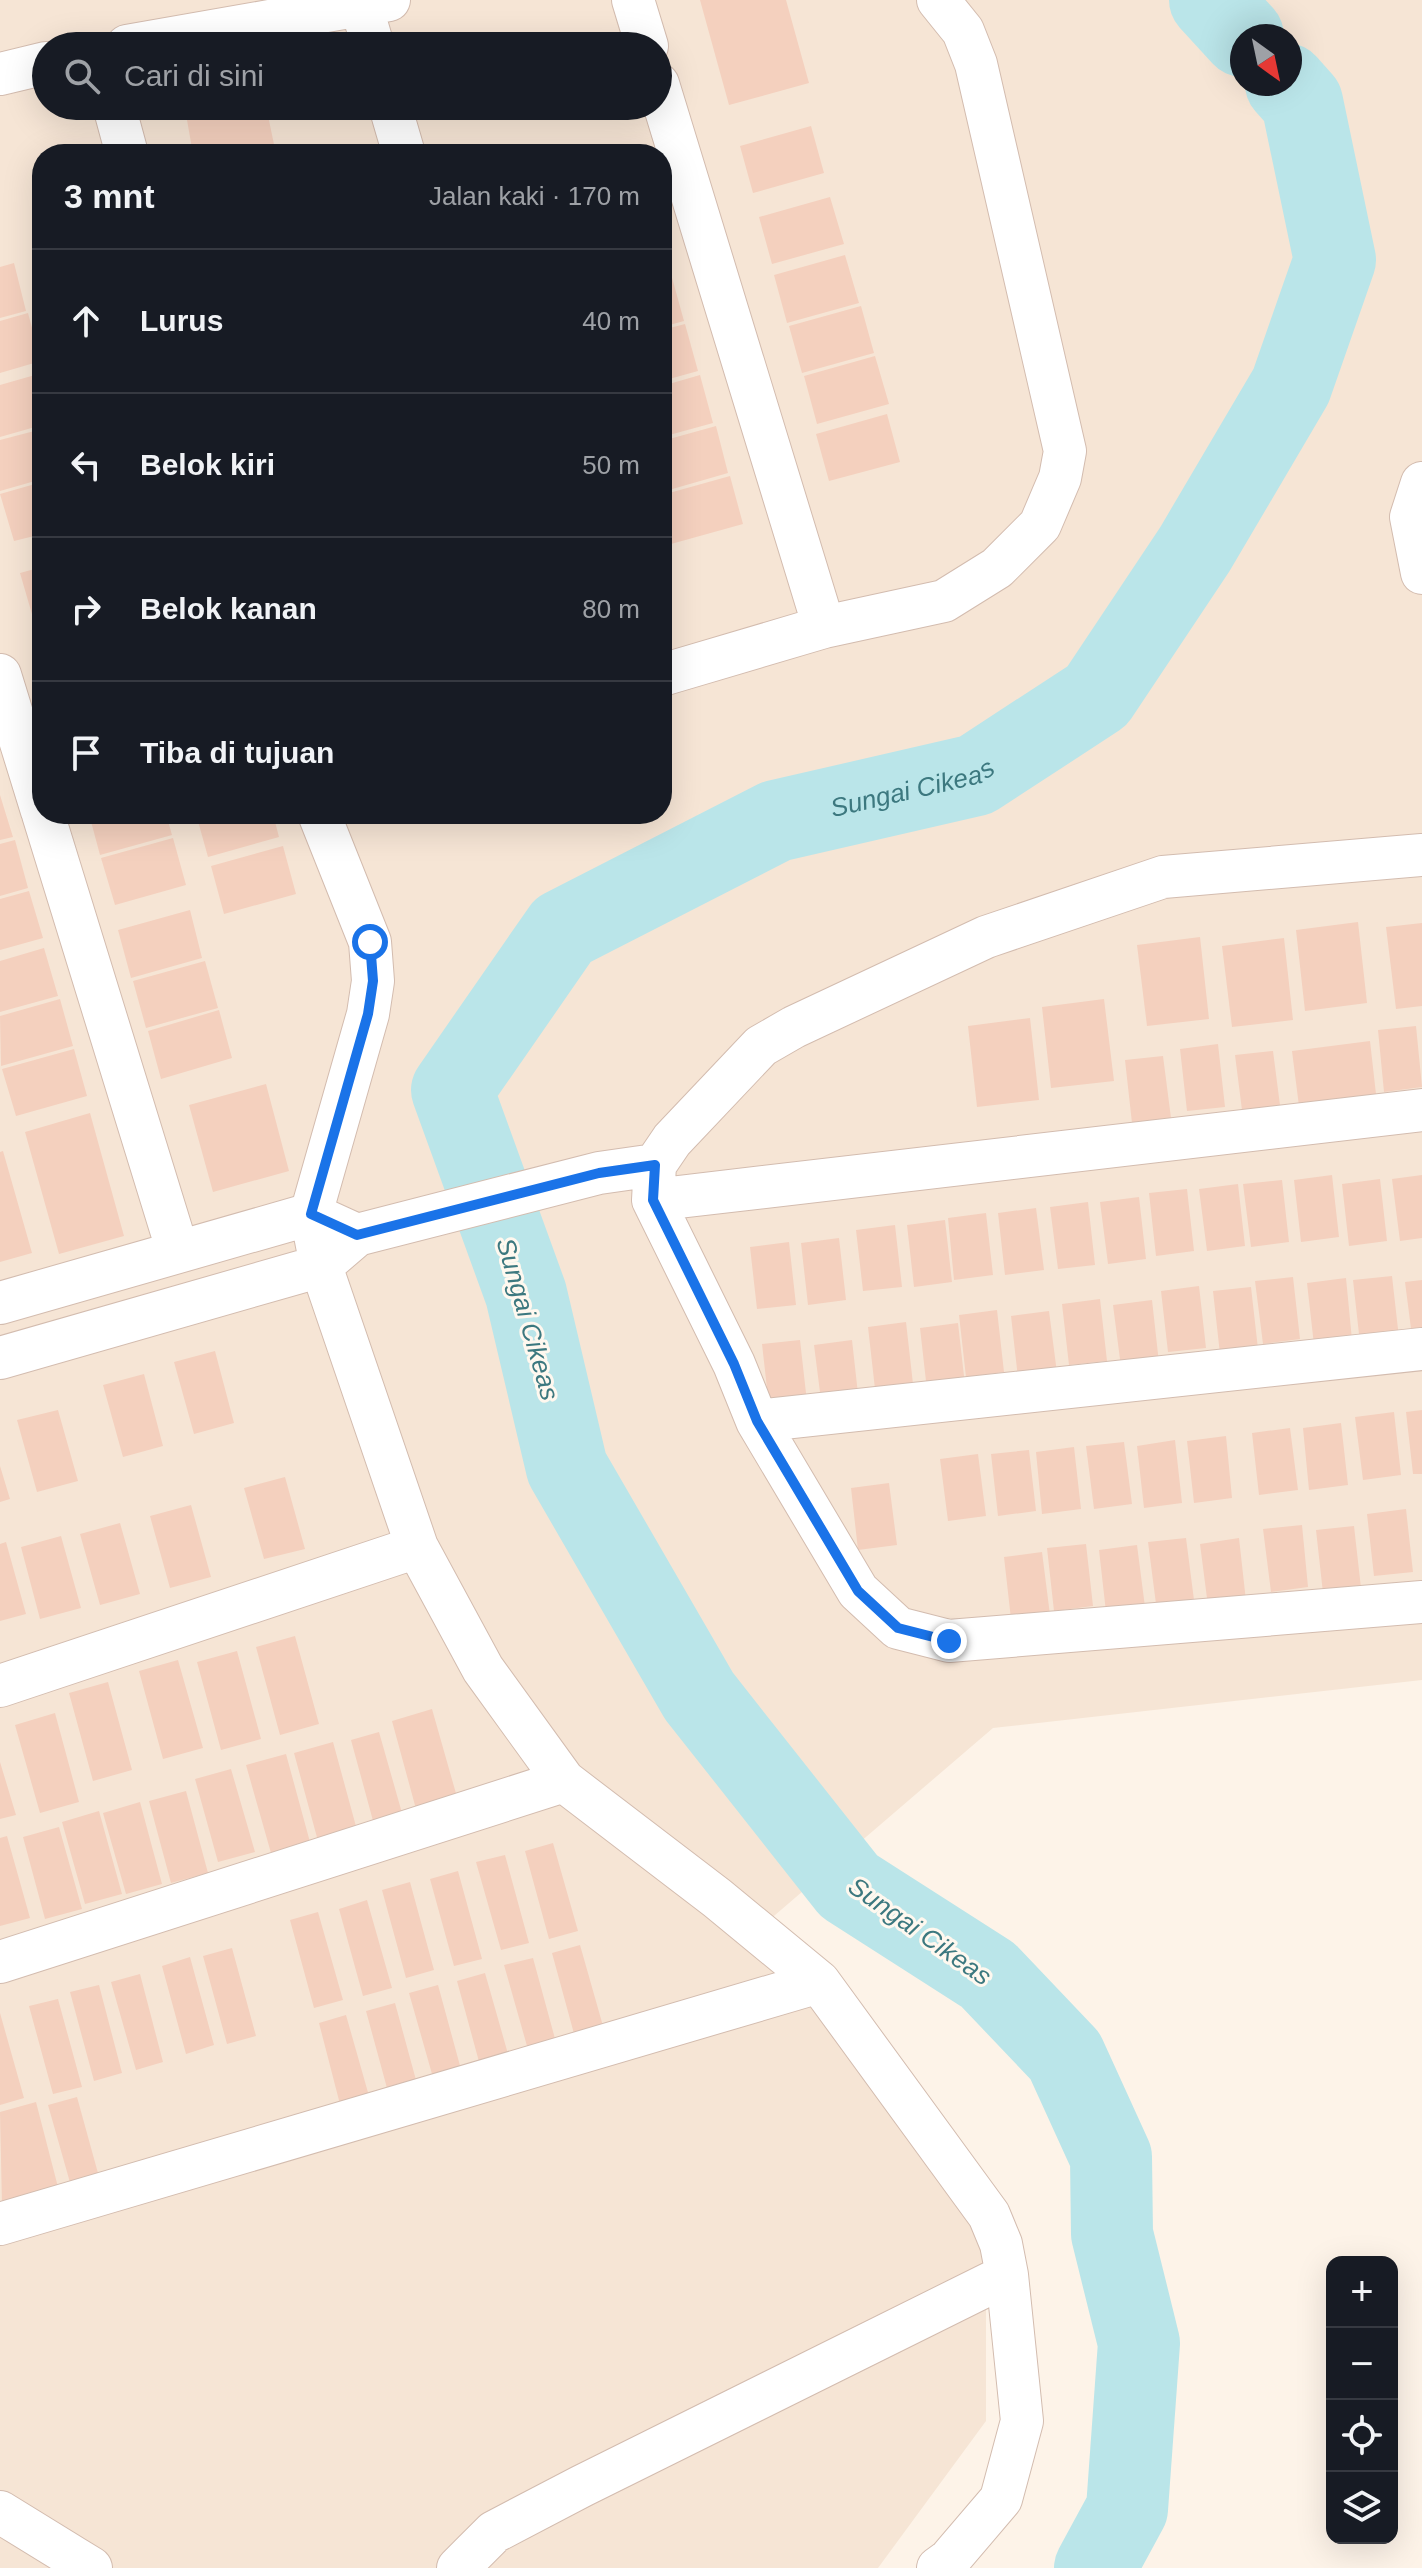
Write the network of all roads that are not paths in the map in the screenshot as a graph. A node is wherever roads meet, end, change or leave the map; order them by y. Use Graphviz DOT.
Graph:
graph roads {
  1 [pos="633,0"];
  2 [pos="938,0"];
  3 [pos="375,2"];
  4 [pos="206,32"];
  5 [pos="374,32"];
  6 [pos="643,32"];
  7 [pos="32,66"];
  8 [pos="0,74"];
  9 [pos="118,120"];
  10 [pos="394,120"];
  11 [pos="669,120"];
  12 [pos="124,144"];
  13 [pos="401,144"];
  14 [pos="1422,483"];
  15 [pos="1422,573"];
  16 [pos="824,627"];
  17 [pos="672,672"];
  18 [pos="0,675"];
  19 [pos="32,780"];
  20 [pos="45,824"];
  21 [pos="323,824"];
  22 [pos="1422,855"];
  23 [pos="1422,1110"];
  24 [pos="654,1183"];
  25 [pos="311,1214"];
  26 [pos="357,1235"];
  27 [pos="178,1252"];
  28 [pos="321,1266"];
  29 [pos="0,1303"];
  30 [pos="1422,1349"];
  31 [pos="0,1358"];
  32 [pos="757,1421"];
  33 [pos="417,1547"];
  34 [pos="1422,1602"];
  35 [pos="0,1686"];
  36 [pos="564,1781"];
  37 [pos="0,1962"];
  38 [pos="819,1982"];
  39 [pos="0,2224"];
  40 [pos="1007,2275"];
  41 [pos="0,2512"];
  42 [pos="91,2568"];
  43 [pos="458,2568"];
  44 [pos="938,2568"];
  1 -- 6 [label="street"];
  2 -- 16 [label="street"];
  3 -- 4 [label="street"];
  3 -- 5 [label="street"];
  7 -- 8 [label="street"];
  9 -- 12 [label="street"];
  10 -- 13 [label="street"];
  11 -- 16 [label="street"];
  14 -- 15 [label="street"];
  16 -- 17 [label="street"];
  18 -- 19 [label="street"];
  20 -- 27 [label="street"];
  21 -- 25 [label="street"];
  22 -- 24 [label="street"];
  23 -- 24 [label="street"];
  24 -- 26 [label="street"];
  24 -- 32 [label="street"];
  25 -- 26 [label="street"];
  25 -- 27 [label="street"];
  25 -- 28 [label="street"];
  26 -- 28 [label="street"];
  27 -- 29 [label="street"];
  28 -- 31 [label="street"];
  28 -- 33 [label="street"];
  30 -- 32 [label="street"];
  32 -- 34 [label="street"];
  33 -- 35 [label="street"];
  33 -- 36 [label="street"];
  36 -- 37 [label="street"];
  36 -- 38 [label="street"];
  38 -- 39 [label="street"];
  38 -- 40 [label="street"];
  40 -- 43 [label="street"];
  40 -- 44 [label="street"];
  41 -- 42 [label="street"];
}
